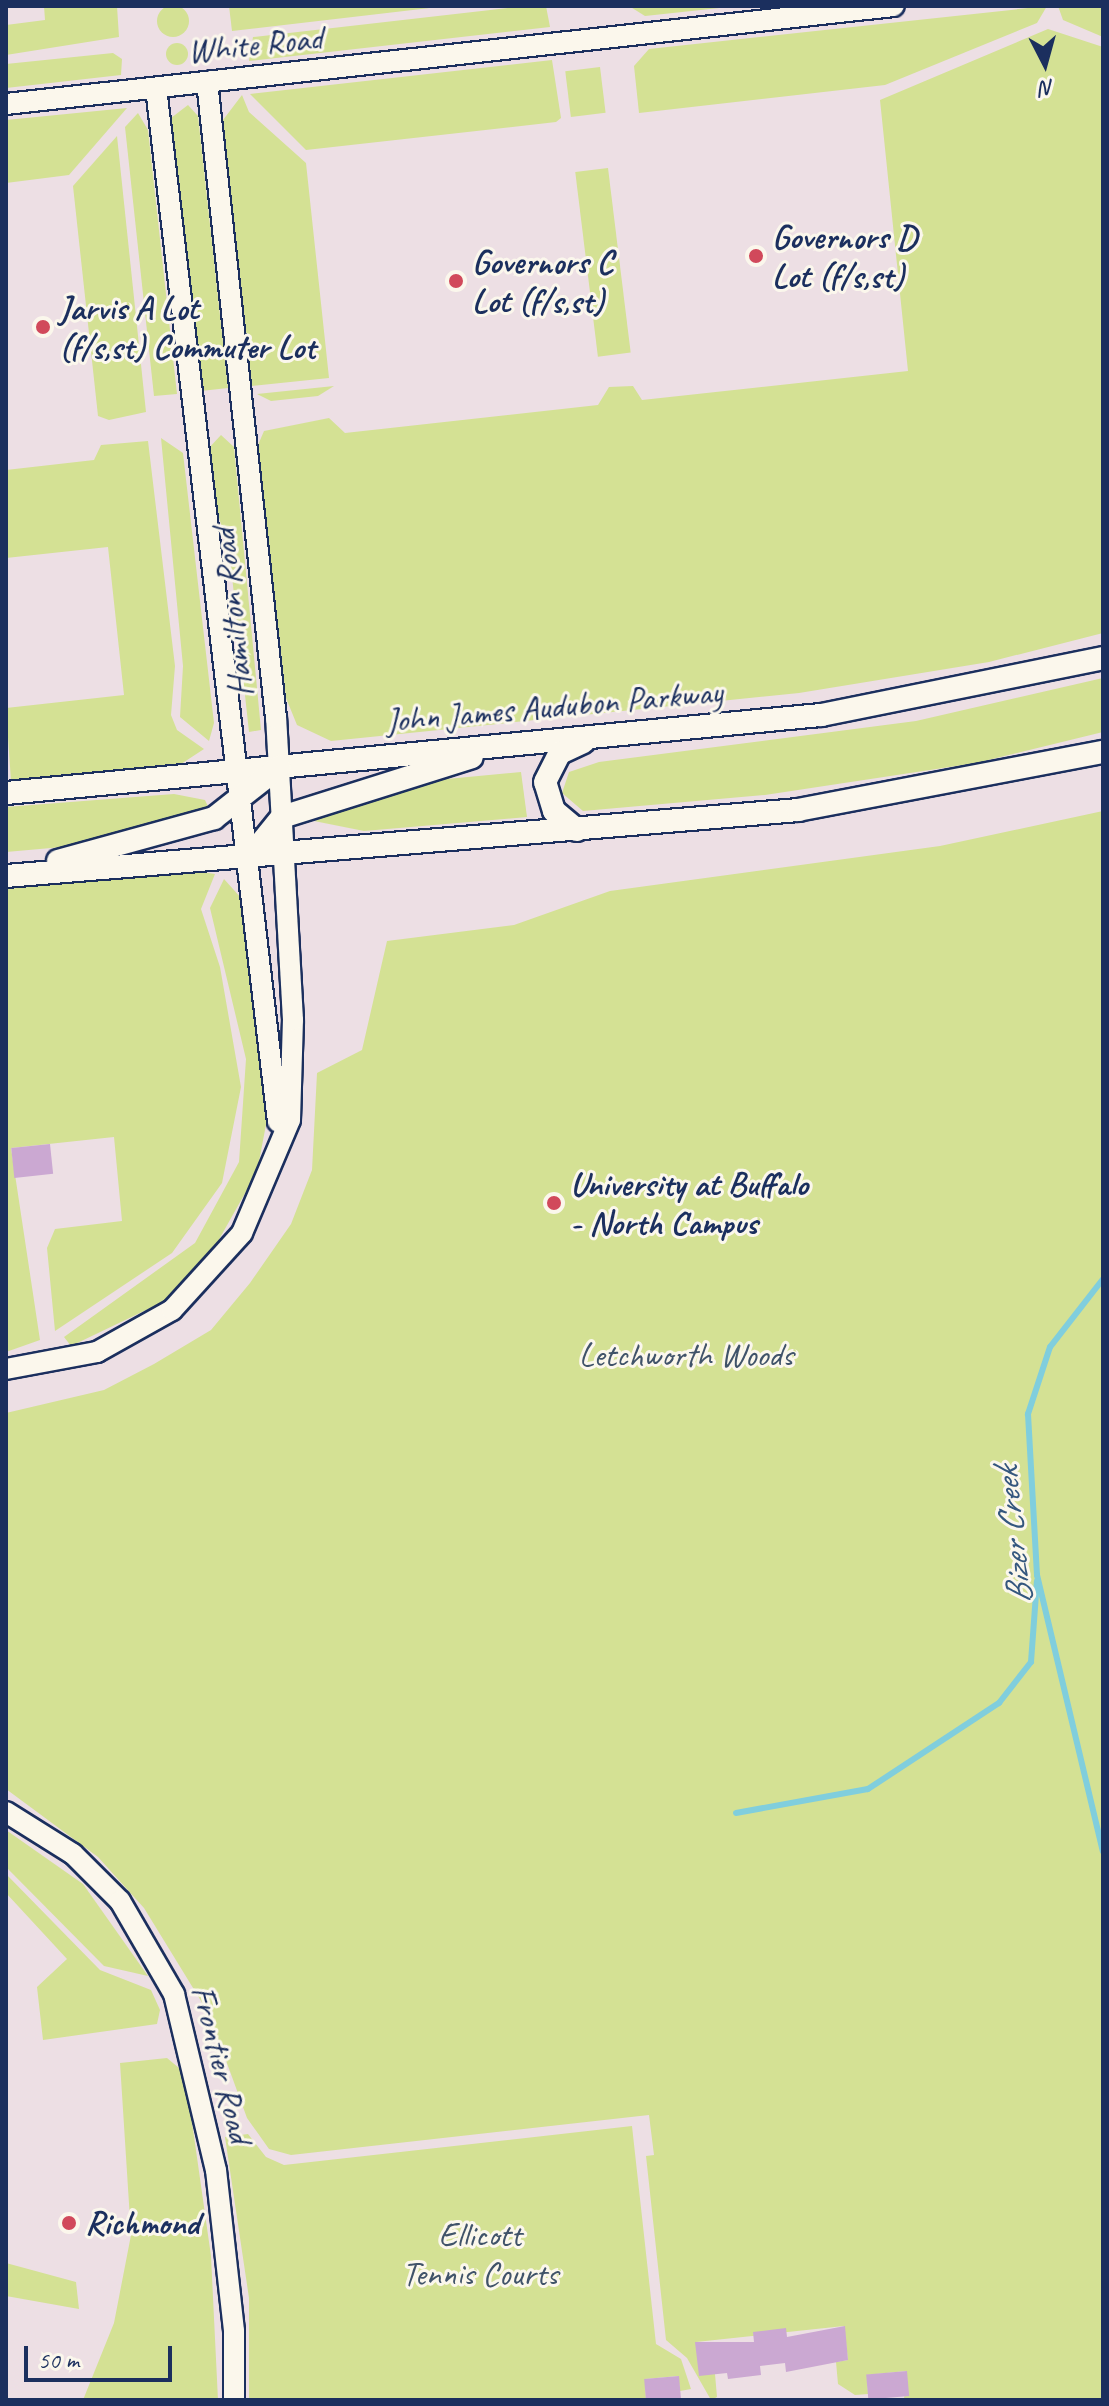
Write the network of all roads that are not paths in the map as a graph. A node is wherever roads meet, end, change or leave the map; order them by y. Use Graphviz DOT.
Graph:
graph roads {
  1 [pos="894,6"];
  2 [pos="207,82"];
  3 [pos="156,88"];
  4 [pos="6,104"];
  5 [pos="1103,658"];
  6 [pos="613,735"];
  7 [pos="511,744"];
  8 [pos="1103,752"];
  9 [pos="279,767"];
  10 [pos="236,772"];
  11 [pos="6,793"];
  12 [pos="240,803"];
  13 [pos="282,817"];
  14 [pos="577,830"];
  15 [pos="283,857"];
  16 [pos="248,859"];
  17 [pos="6,875"];
  18 [pos="281,1137"];
  19 [pos="6,1369"];
  20 [pos="6,1812"];
  21 [pos="234,2400"];
  1 -- 2 [label="street, White Road"];
  2 -- 3 [label="street, White Road"];
  2 -- 9 [label="street, Hamilton Road"];
  3 -- 4 [label="street, White Road"];
  3 -- 10 [label="street, Hamilton Road"];
  5 -- 6 [label="main road, John James Audubon Parkway"];
  6 -- 7 [label="main road, John James Audubon Parkway"];
  6 -- 14 [label="main road"];
  7 -- 9 [label="main road, John James Audubon Parkway"];
  7 -- 13 [label="main road"];
  8 -- 14 [label="main road"];
  9 -- 10 [label="main road, John James Audubon Parkway"];
  9 -- 12 [label="main road"];
  9 -- 13 [label="street, Hamilton Road"];
  10 -- 11 [label="main road, John James Audubon Parkway"];
  10 -- 12 [label="street, Hamilton Road"];
  12 -- 16 [label="street, Hamilton Road"];
  12 -- 17 [label="main road"];
  13 -- 15 [label="street, Hamilton Road"];
  13 -- 16 [label="main road"];
  14 -- 15 [label="main road"];
  15 -- 16 [label="main road"];
  15 -- 18 [label="street, Hamilton Road"];
  16 -- 17 [label="main road"];
  16 -- 18 [label="street, Hamilton Road"];
  18 -- 19 [label="street, Hamilton Road"];
  20 -- 21 [label="street, Frontier Road"];
}
